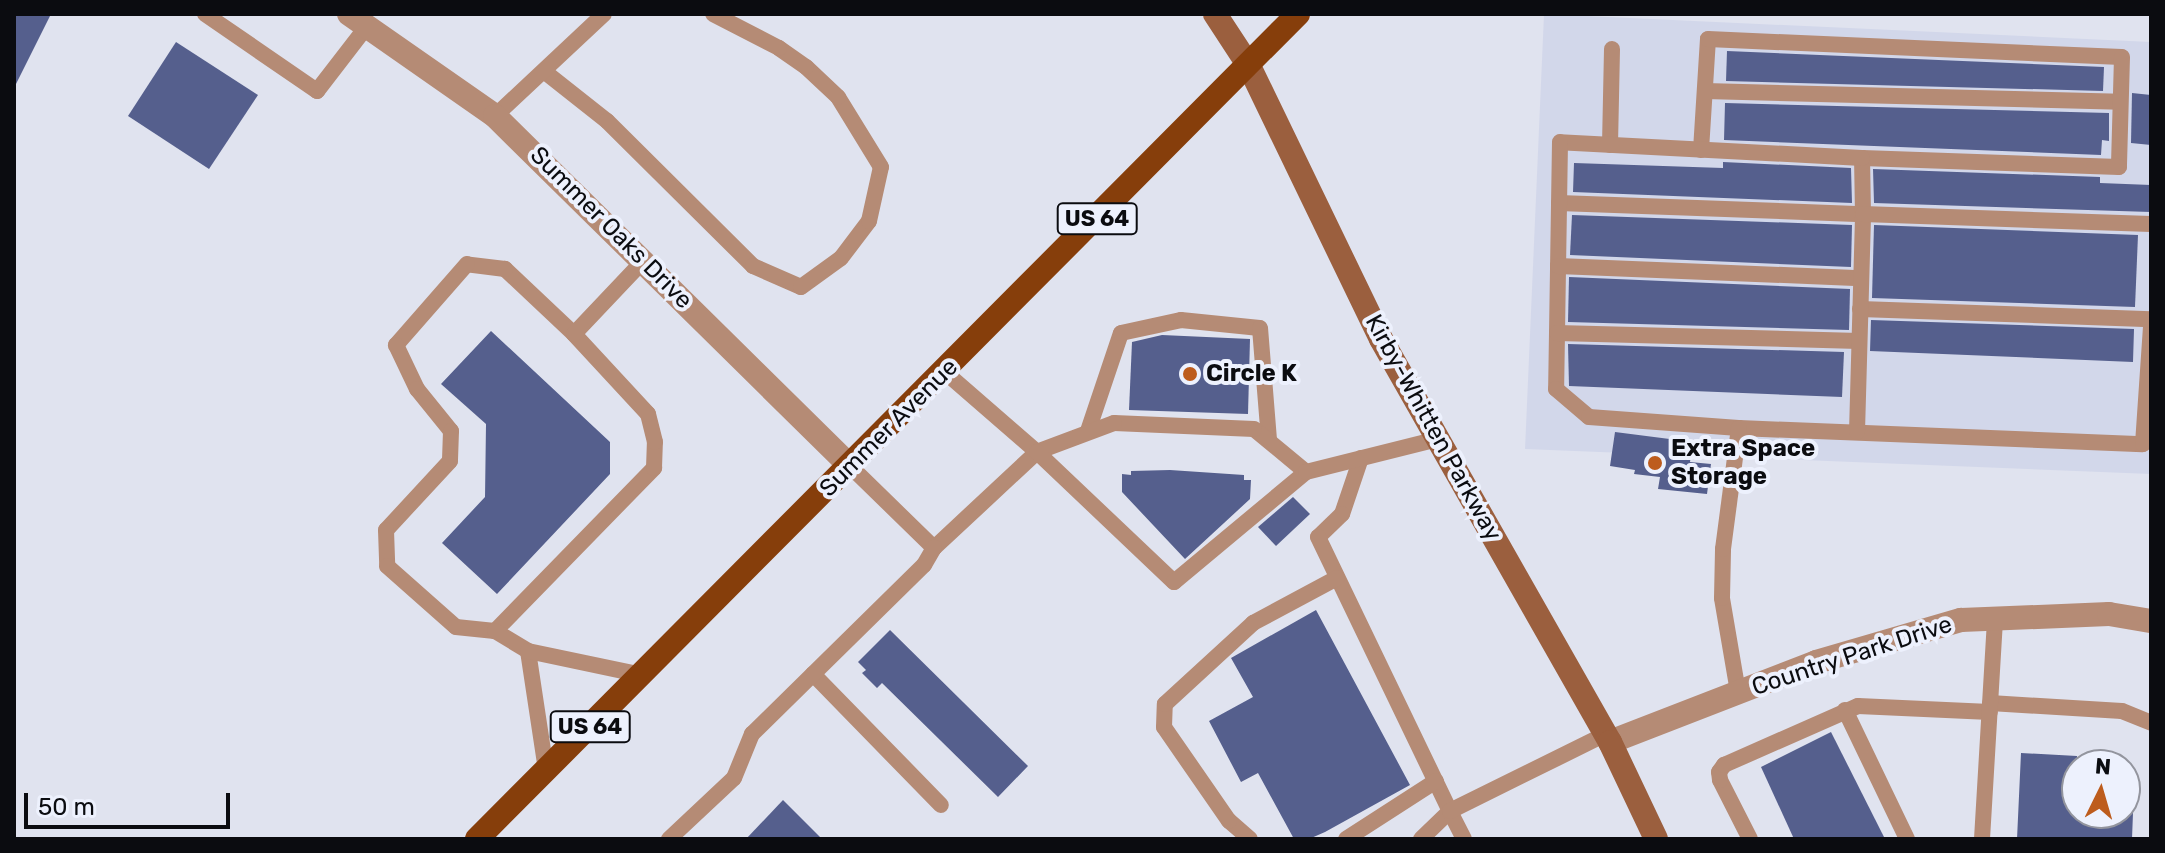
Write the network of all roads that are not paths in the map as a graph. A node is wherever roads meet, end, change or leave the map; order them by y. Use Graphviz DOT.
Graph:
graph roads {
  1 [pos="205,14"];
  2 [pos="604,14"];
  3 [pos="713,14"];
  4 [pos="1215,14"];
  5 [pos="1298,14"];
  6 [pos="358,20"];
  7 [pos="1612,49"];
  8 [pos="1249,66"];
  9 [pos="545,72"];
  10 [pos="1705,91"];
  11 [pos="2120,102"];
  12 [pos="495,116"];
  13 [pos="1610,145"];
  14 [pos="1701,150"];
  15 [pos="1862,158"];
  16 [pos="1559,203"];
  17 [pos="1863,214"];
  18 [pos="2151,224"];
  19 [pos="644,260"];
  20 [pos="1558,266"];
  21 [pos="1861,278"];
  22 [pos="1860,309"];
  23 [pos="2151,319"];
  24 [pos="2151,326"];
  25 [pos="1557,333"];
  26 [pos="574,334"];
  27 [pos="1859,341"];
  28 [pos="945,372"];
  29 [pos="1739,428"];
  30 [pos="1088,431"];
  31 [pos="1857,432"];
  32 [pos="1438,439"];
  33 [pos="1269,441"];
  34 [pos="1037,452"];
  35 [pos="1361,458"];
  36 [pos="851,467"];
  37 [pos="1306,472"];
  38 [pos="934,548"];
  39 [pos="1337,578"];
  40 [pos="1995,619"];
  41 [pos="2151,621"];
  42 [pos="495,631"];
  43 [pos="528,651"];
  44 [pos="813,674"];
  45 [pos="642,675"];
  46 [pos="1738,692"];
  47 [pos="1990,707"];
  48 [pos="1845,710"];
  49 [pos="2151,723"];
  50 [pos="1608,738"];
  51 [pos="546,770"];
  52 [pos="1436,781"];
  53 [pos="941,805"];
  54 [pos="1450,811"];
  55 [pos="479,838"];
  56 [pos="669,839"];
  57 [pos="1250,839"];
  58 [pos="1346,839"];
  59 [pos="1421,839"];
  60 [pos="1464,839"];
  61 [pos="1656,839"];
  62 [pos="1750,839"];
  63 [pos="1907,839"];
  64 [pos="1982,839"];
  1 -- 6 [label="lane"];
  2 -- 9 [label="lane"];
  3 -- 9 [label="lane"];
  4 -- 8 [label="main road, Kirby-Whitten Parkway"];
  5 -- 8 [label="main road, Summer Avenue / US 64"];
  6 -- 12 [label="street, Summer Oaks Drive"];
  7 -- 13 [label="lane"];
  8 -- 28 [label="main road, Summer Avenue / US 64"];
  8 -- 32 [label="main road, Kirby-Whitten Parkway"];
  9 -- 12 [label="lane"];
  10 -- 11 [label="lane"];
  10 -- 11 [label="lane"];
  10 -- 14 [label="lane"];
  11 -- 15 [label="lane"];
  12 -- 19 [label="street, Summer Oaks Drive"];
  13 -- 14 [label="lane"];
  13 -- 16 [label="lane"];
  14 -- 15 [label="lane"];
  15 -- 17 [label="lane"];
  16 -- 17 [label="lane"];
  16 -- 20 [label="lane"];
  17 -- 18 [label="lane"];
  17 -- 21 [label="lane"];
  19 -- 26 [label="lane"];
  19 -- 36 [label="street, Summer Oaks Drive"];
  20 -- 21 [label="lane"];
  20 -- 25 [label="lane"];
  21 -- 22 [label="lane"];
  22 -- 23 [label="lane"];
  22 -- 27 [label="lane"];
  24 -- 31 [label="lane"];
  25 -- 27 [label="lane"];
  25 -- 29 [label="lane"];
  26 -- 42 [label="lane"];
  26 -- 42 [label="lane"];
  27 -- 31 [label="lane"];
  28 -- 34 [label="lane"];
  28 -- 36 [label="main road, Summer Avenue / US 64"];
  29 -- 31 [label="lane"];
  29 -- 46 [label="lane"];
  30 -- 33 [label="lane"];
  30 -- 33 [label="lane"];
  30 -- 34 [label="lane"];
  32 -- 35 [label="lane"];
  32 -- 50 [label="main road, Kirby-Whitten Parkway"];
  33 -- 37 [label="lane"];
  34 -- 37 [label="lane"];
  34 -- 38 [label="lane"];
  35 -- 37 [label="lane"];
  35 -- 39 [label="lane"];
  36 -- 38 [label="lane"];
  36 -- 45 [label="main road, Summer Avenue / US 64"];
  38 -- 44 [label="lane"];
  39 -- 52 [label="lane"];
  39 -- 57 [label="lane"];
  40 -- 41 [label="street, Country Park Drive"];
  40 -- 46 [label="street, Country Park Drive"];
  40 -- 47 [label="lane"];
  42 -- 43 [label="lane"];
  43 -- 45 [label="lane"];
  43 -- 51 [label="lane"];
  44 -- 53 [label="lane"];
  44 -- 56 [label="lane"];
  45 -- 51 [label="main road, Summer Avenue / US 64"];
  46 -- 50 [label="street, Country Park Drive"];
  47 -- 48 [label="lane"];
  47 -- 49 [label="lane"];
  47 -- 64 [label="lane"];
  48 -- 62 [label="lane"];
  48 -- 63 [label="lane"];
  50 -- 54 [label="lane"];
  50 -- 61 [label="main road, Kirby-Whitten Parkway"];
  51 -- 55 [label="main road, Summer Avenue / US 64"];
  52 -- 54 [label="lane"];
  52 -- 58 [label="lane"];
  54 -- 59 [label="lane"];
  54 -- 60 [label="lane"];
}
